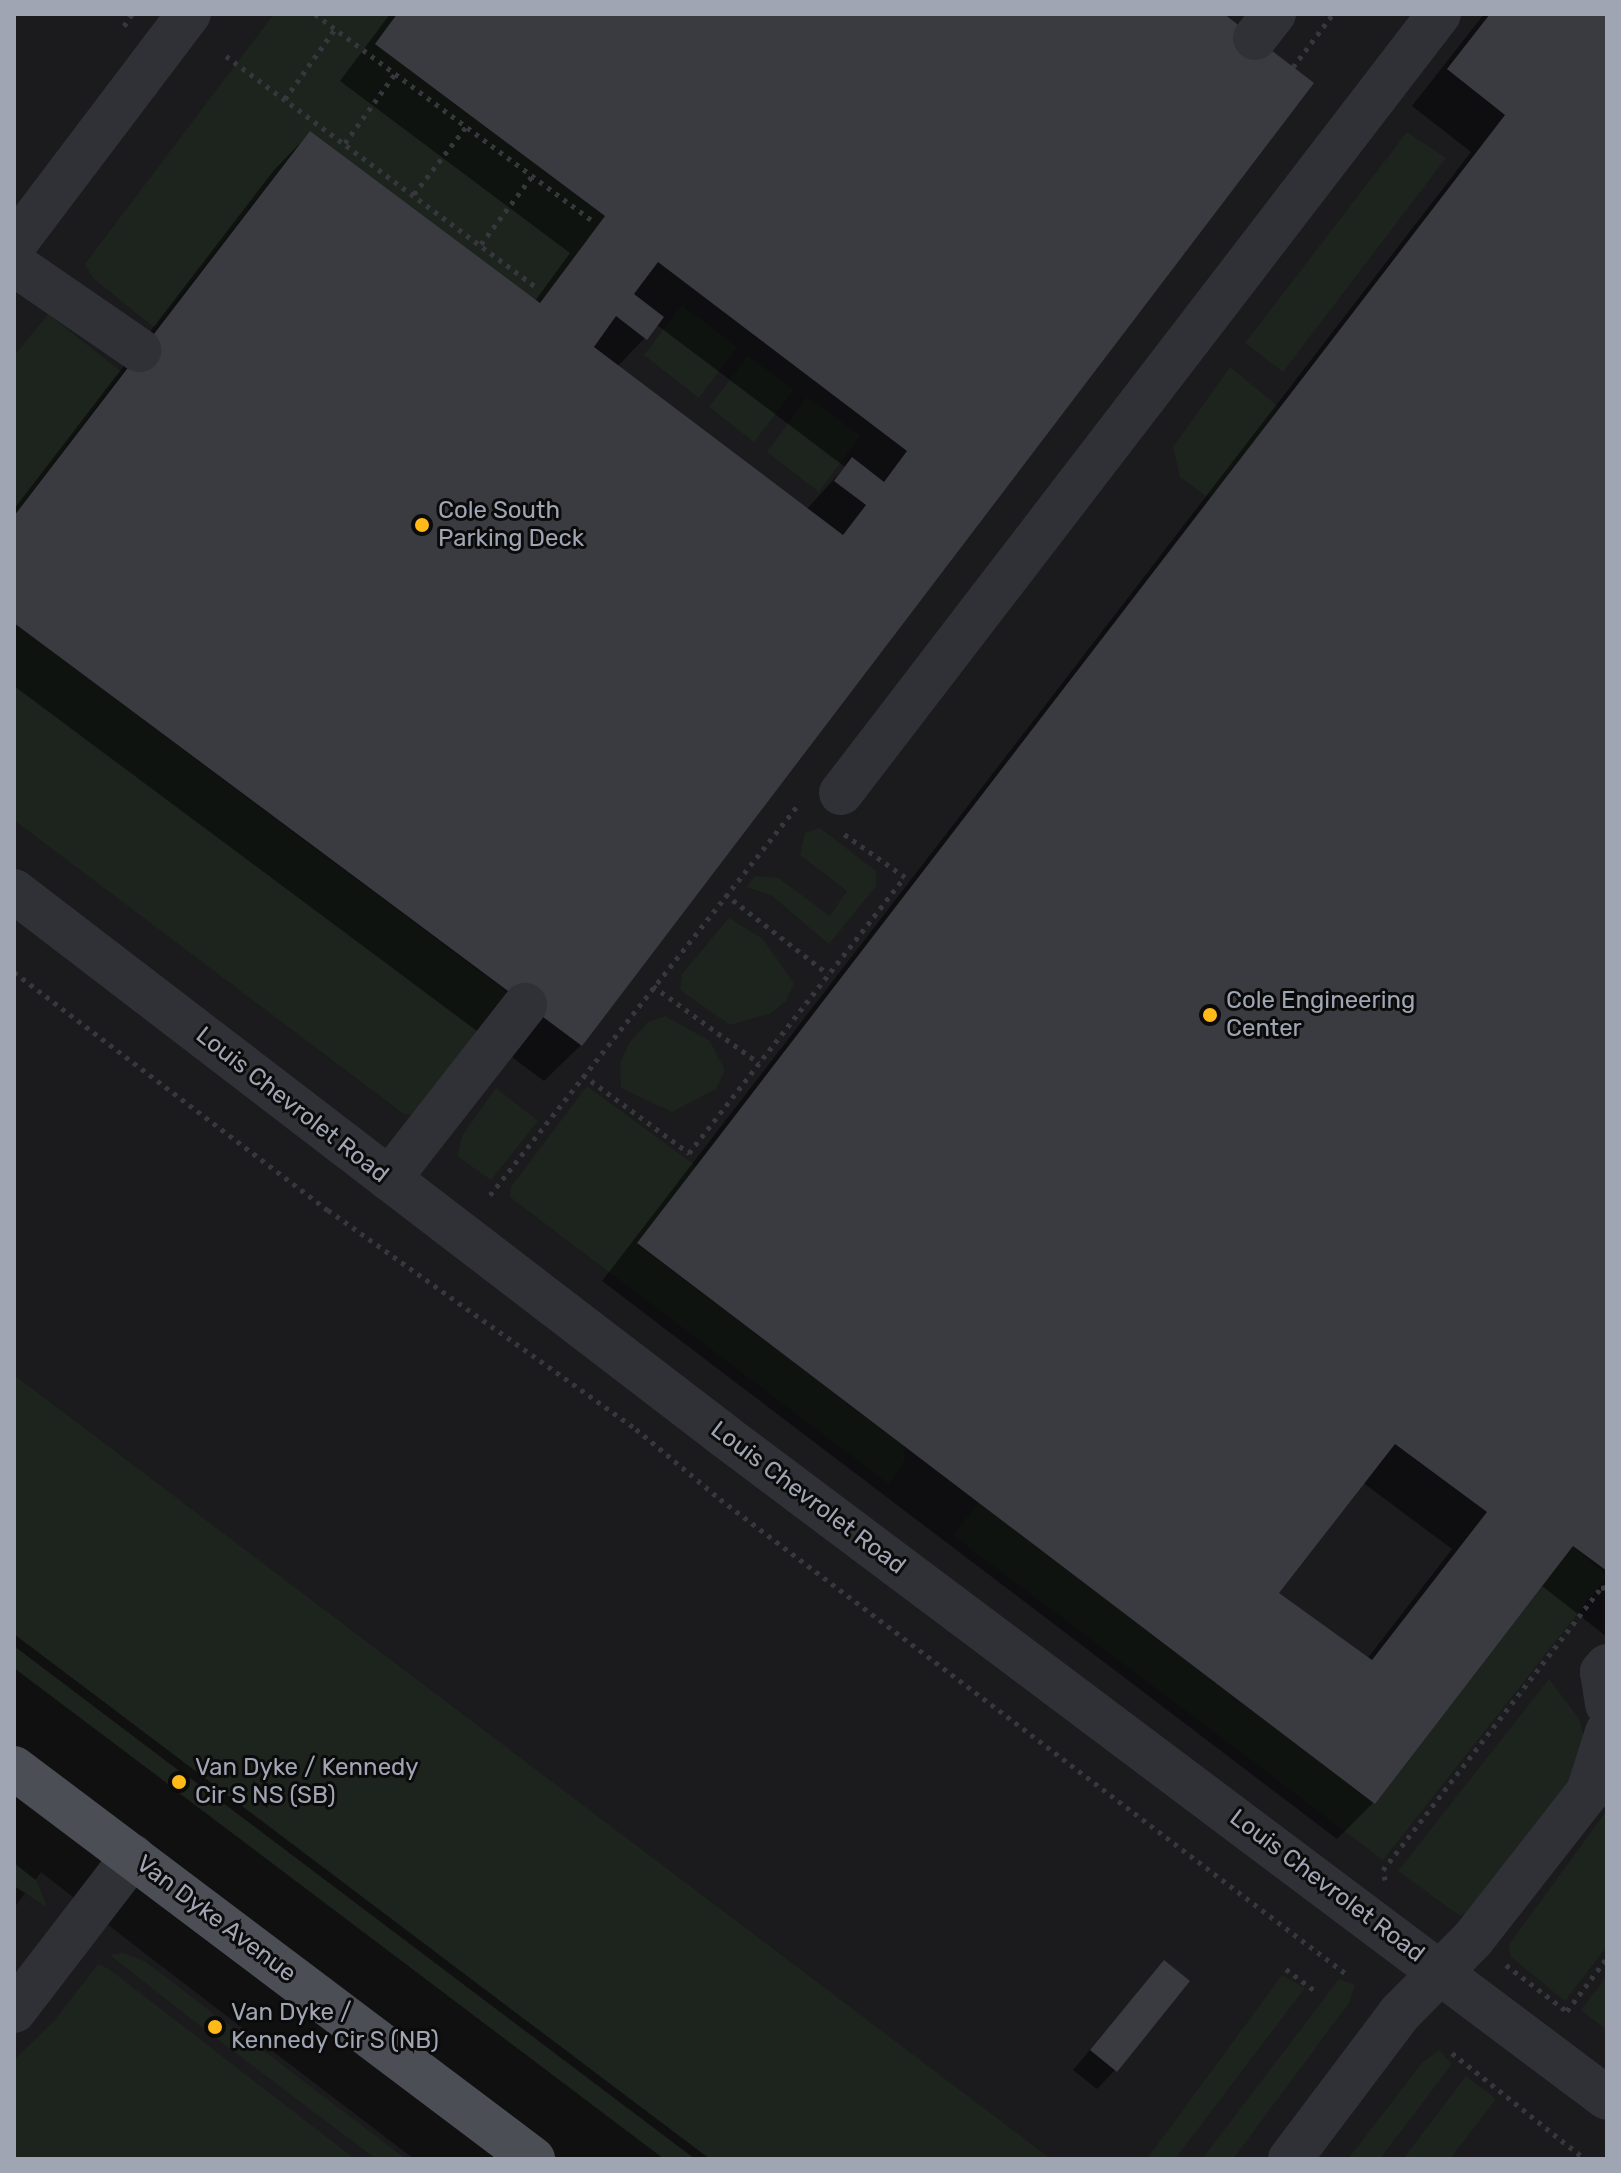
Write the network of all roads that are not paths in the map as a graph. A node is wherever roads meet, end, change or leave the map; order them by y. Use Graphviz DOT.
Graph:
graph roads {
  1 [pos="1439,14"];
  2 [pos="184,16"];
  3 [pos="14,245"];
  4 [pos="14,264"];
  5 [pos="139,350"];
  6 [pos="828,810"];
  7 [pos="14,891"];
  8 [pos="525,1005"];
  9 [pos="389,1179"];
  10 [pos="1607,1666"];
  11 [pos="1607,1705"];
  12 [pos="1607,1732"];
  13 [pos="14,1768"];
  14 [pos="1598,1786"];
  15 [pos="133,1856"];
  16 [pos="1441,1972"];
  17 [pos="14,2011"];
  18 [pos="1607,2098"];
  19 [pos="533,2159"];
  20 [pos="1290,2159"];
  1 -- 6 [label="street"];
  2 -- 3 [label="street"];
  4 -- 5 [label="street"];
  7 -- 9 [label="street, Louis Chevrolet Road"];
  8 -- 9 [label="street"];
  9 -- 16 [label="street, Louis Chevrolet Road"];
  10 -- 11 [label="street"];
  12 -- 14 [label="street"];
  13 -- 15 [label="main road, Van Dyke Avenue"];
  14 -- 16 [label="street"];
  15 -- 17 [label="street"];
  15 -- 19 [label="main road, Van Dyke Avenue"];
  16 -- 18 [label="street, Louis Chevrolet Road"];
  16 -- 20 [label="street"];
}
